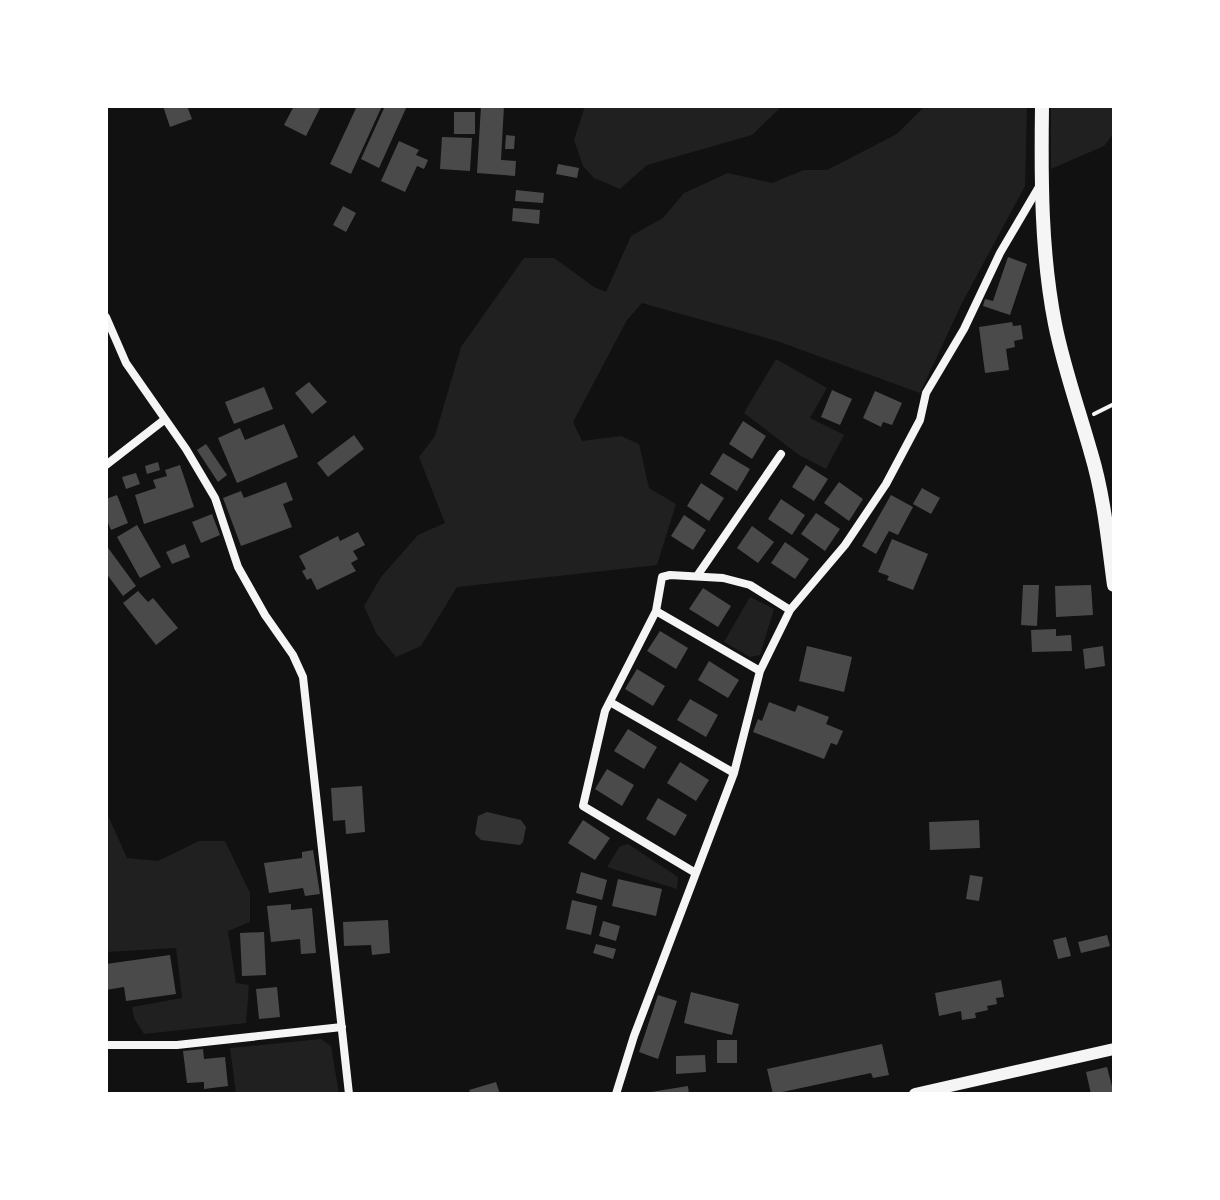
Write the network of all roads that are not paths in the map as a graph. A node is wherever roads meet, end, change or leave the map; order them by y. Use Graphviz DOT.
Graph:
graph roads {
  1 [pos="1042,106"];
  2 [pos="1041,184"];
  3 [pos="106,317"];
  4 [pos="164,420"];
  5 [pos="781,454"];
  6 [pos="106,465"];
  7 [pos="697,576"];
  8 [pos="1114,585"];
  9 [pos="790,610"];
  10 [pos="656,611"];
  11 [pos="760,671"];
  12 [pos="610,702"];
  13 [pos="734,773"];
  14 [pos="694,872"];
  15 [pos="342,1027"];
  16 [pos="106,1045"];
  17 [pos="1114,1049"];
  18 [pos="349,1094"];
  19 [pos="616,1094"];
  20 [pos="915,1094"];
  1 -- 2 [label="main road"];
  2 -- 8 [label="main road"];
  2 -- 9 [label="street"];
  3 -- 4 [label="street"];
  4 -- 6 [label="street"];
  4 -- 15 [label="street"];
  5 -- 7 [label="street"];
  7 -- 9 [label="street"];
  7 -- 10 [label="street"];
  9 -- 11 [label="street"];
  10 -- 11 [label="street"];
  10 -- 12 [label="street"];
  11 -- 13 [label="street"];
  12 -- 13 [label="street"];
  12 -- 14 [label="street"];
  13 -- 14 [label="street"];
  14 -- 19 [label="street"];
  15 -- 16 [label="street"];
  15 -- 18 [label="street"];
  17 -- 20 [label="street"];
}
